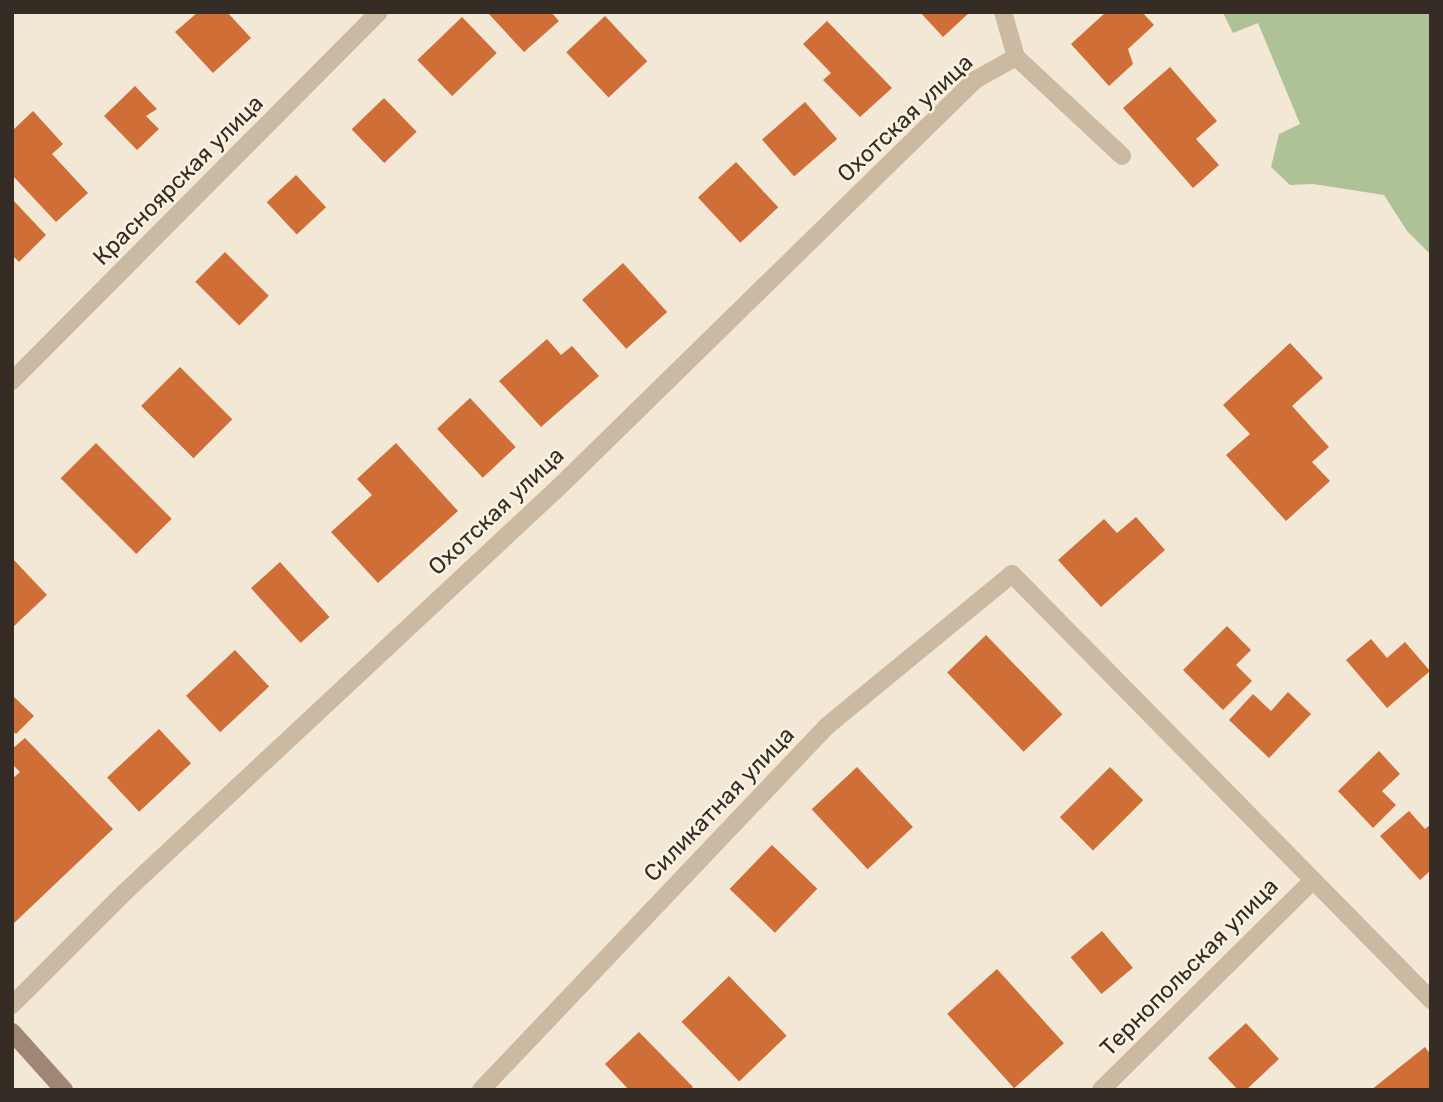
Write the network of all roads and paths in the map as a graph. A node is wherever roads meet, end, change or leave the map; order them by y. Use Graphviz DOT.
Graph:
graph roads {
  1 [pos="379,12"];
  2 [pos="1003,12"];
  3 [pos="1016,57"];
  4 [pos="1122,156"];
  5 [pos="12,382"];
  6 [pos="1313,880"];
  7 [pos="1431,1000"];
  8 [pos="12,1005"];
  9 [pos="12,1032"];
  10 [pos="64,1090"];
  11 [pos="481,1090"];
  12 [pos="1101,1090"];
  1 -- 5 [label="street, Красноярская улица"];
  2 -- 3 [label="street"];
  3 -- 4 [label="street"];
  3 -- 8 [label="street, Охотская улица"];
  6 -- 7 [label="street"];
  6 -- 11 [label="street, Силикатная улица"];
  6 -- 12 [label="street, Тернопольская улица"];
  9 -- 10 [label="main road"];
}
